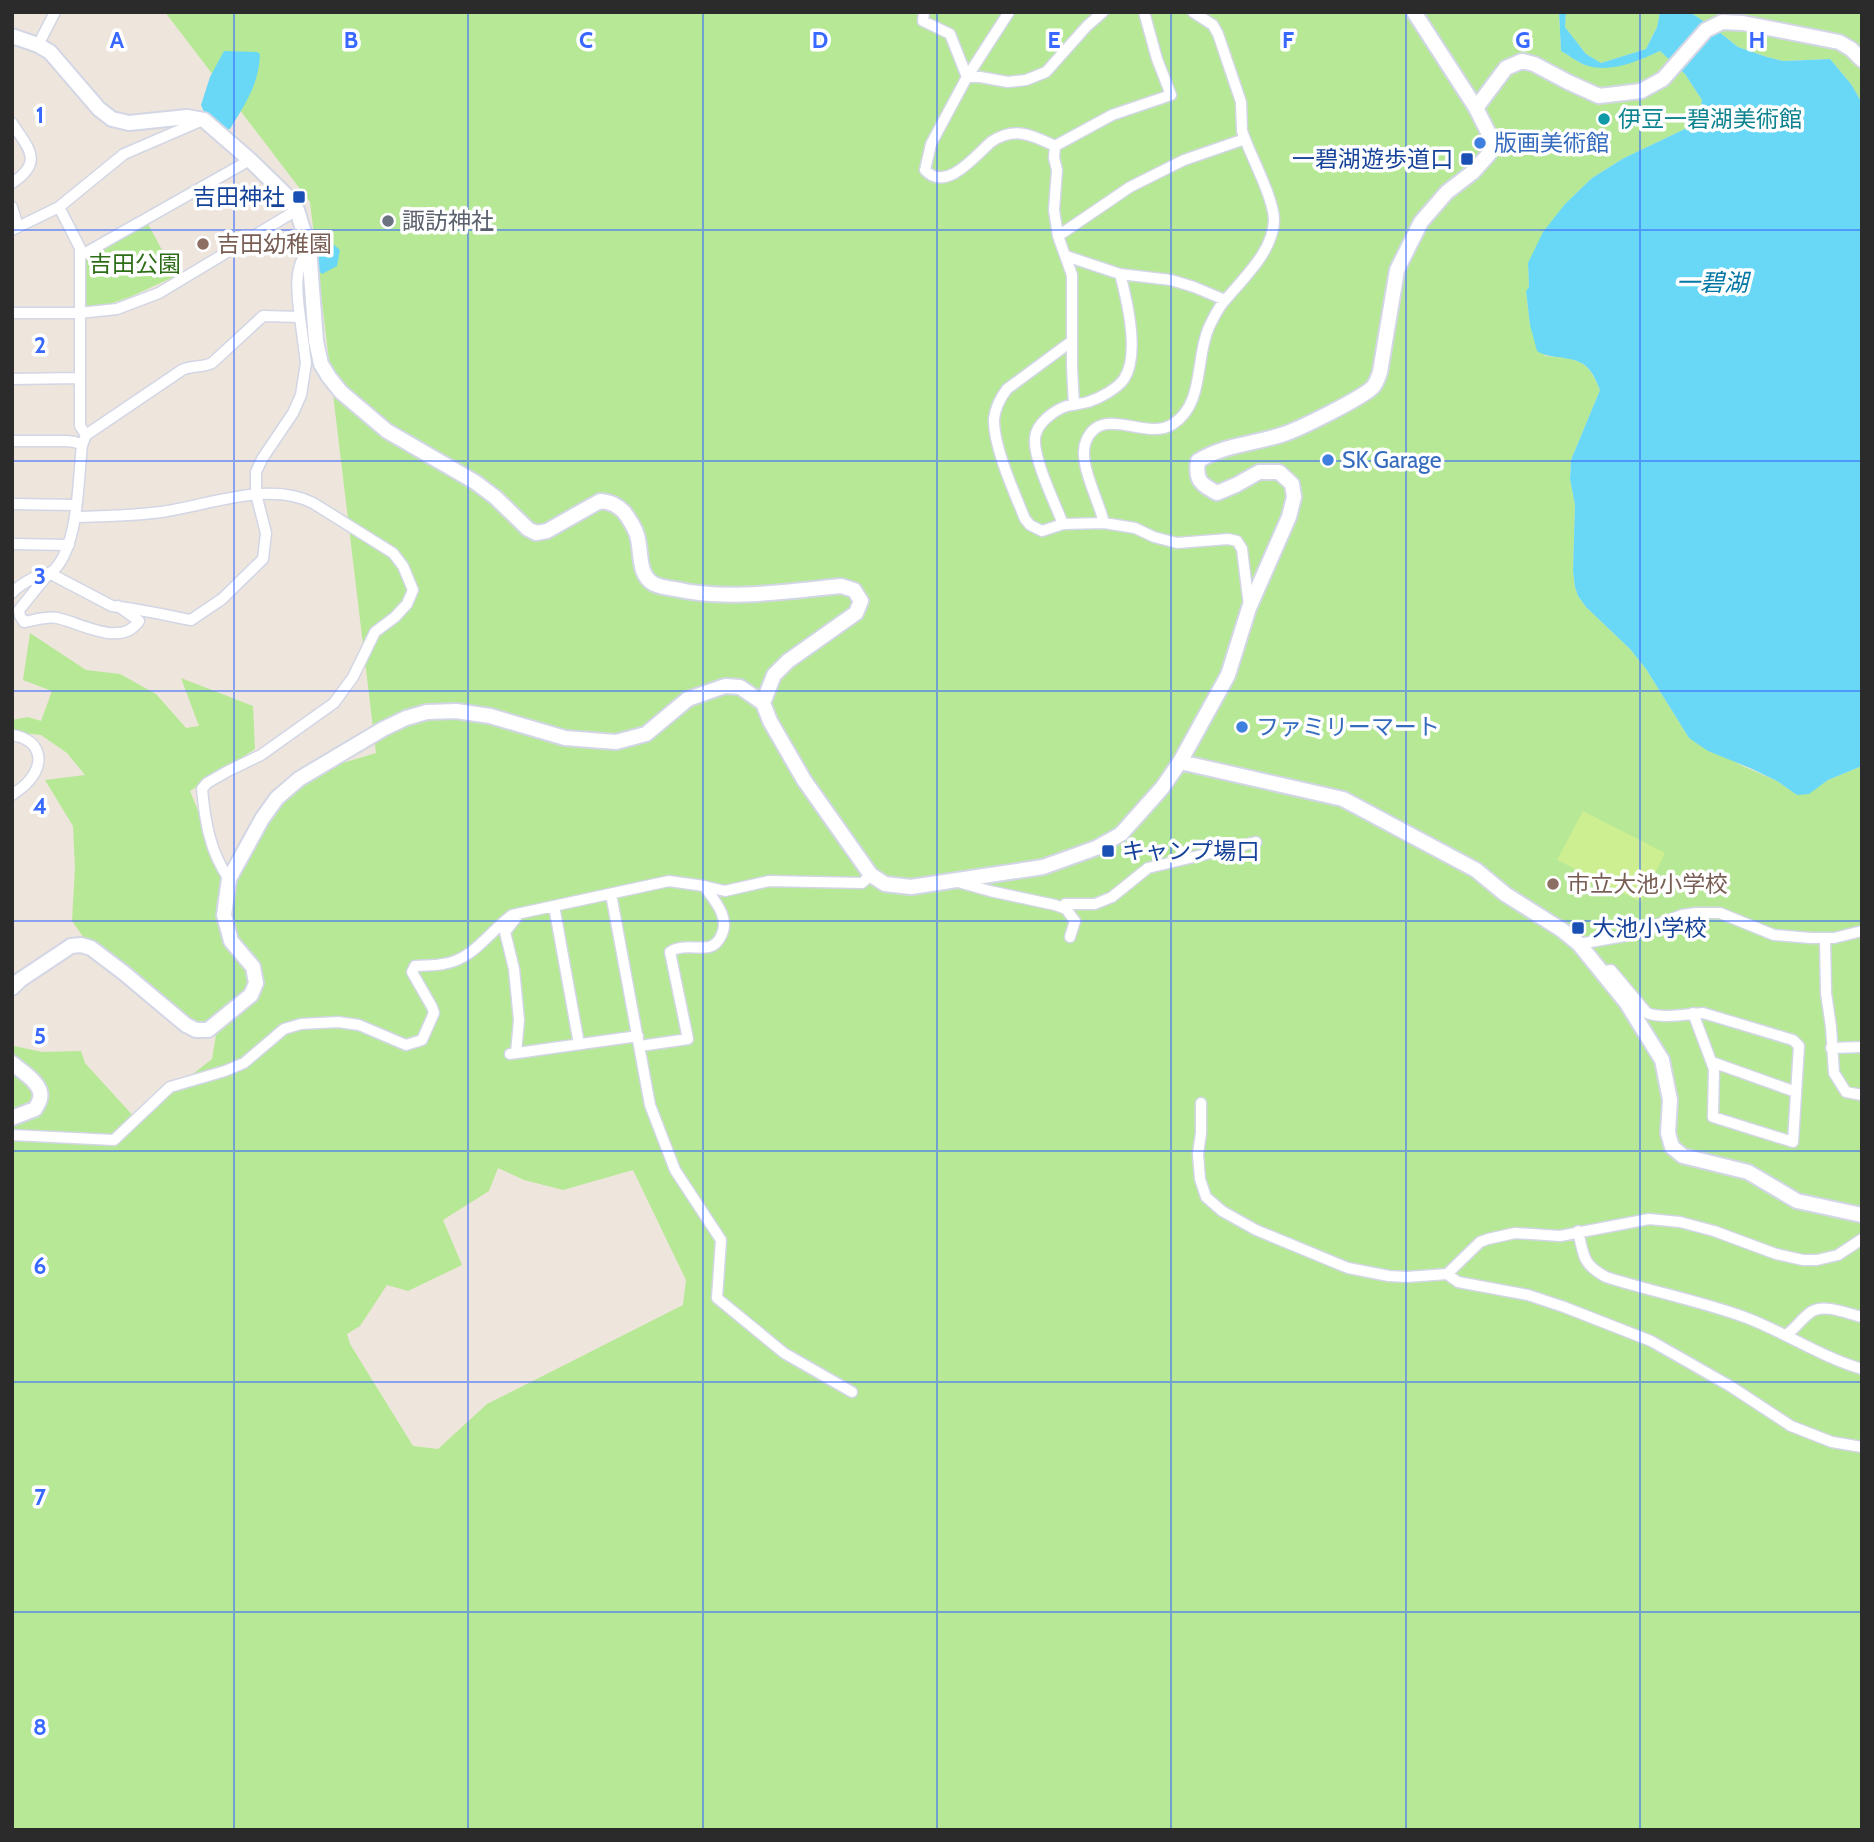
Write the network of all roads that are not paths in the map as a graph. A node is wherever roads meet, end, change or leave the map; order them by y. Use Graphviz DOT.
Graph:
graph roads {
  1 [pos="55,12"];
  2 [pos="924,12"];
  3 [pos="1009,12"];
  4 [pos="1103,12"];
  5 [pos="1144,12"];
  6 [pos="1193,12"];
  7 [pos="1414,12"];
  8 [pos="12,36"];
  9 [pos="38,44"];
  10 [pos="1862,60"];
  11 [pos="967,78"];
  12 [pos="1476,108"];
  13 [pos="204,120"];
  14 [pos="12,123"];
  15 [pos="1245,139"];
  16 [pos="1055,146"];
  17 [pos="250,160"];
  18 [pos="12,183"];
  19 [pos="12,207"];
  20 [pos="59,207"];
  21 [pos="297,210"];
  22 [pos="15,229"];
  23 [pos="1058,236"];
  24 [pos="309,249"];
  25 [pos="80,256"];
  26 [pos="1066,256"];
  27 [pos="1120,274"];
  28 [pos="1225,300"];
  29 [pos="12,313"];
  30 [pos="79,313"];
  31 [pos="300,317"];
  32 [pos="1072,341"];
  33 [pos="80,378"];
  34 [pos="12,379"];
  35 [pos="1074,405"];
  36 [pos="84,440"];
  37 [pos="12,441"];
  38 [pos="256,494"];
  39 [pos="12,503"];
  40 [pos="75,505"];
  41 [pos="75,517"];
  42 [pos="1104,523"];
  43 [pos="1063,524"];
  44 [pos="12,544"];
  45 [pos="69,545"];
  46 [pos="49,573"];
  47 [pos="12,593"];
  48 [pos="118,606"];
  49 [pos="1250,608"];
  50 [pos="763,703"];
  51 [pos="12,735"];
  52 [pos="1180,762"];
  53 [pos="12,794"];
  54 [pos="1256,842"];
  55 [pos="871,875"];
  56 [pos="229,879"];
  57 [pos="956,881"];
  58 [pos="704,886"];
  59 [pos="611,894"];
  60 [pos="554,906"];
  61 [pos="1066,909"];
  62 [pos="519,914"];
  63 [pos="1862,931"];
  64 [pos="1070,937"];
  65 [pos="1825,938"];
  66 [pos="1579,944"];
  67 [pos="1601,972"];
  68 [pos="12,988"];
  69 [pos="1693,1013"];
  70 [pos="639,1041"];
  71 [pos="579,1044"];
  72 [pos="1862,1047"];
  73 [pos="1832,1048"];
  74 [pos="1712,1062"];
  75 [pos="12,1063"];
  76 [pos="1796,1091"];
  77 [pos="1862,1096"];
  78 [pos="1201,1103"];
  79 [pos="12,1118"];
  80 [pos="12,1135"];
  81 [pos="1862,1215"];
  82 [pos="1578,1231"];
  83 [pos="1862,1239"];
  84 [pos="1447,1274"];
  85 [pos="1862,1317"];
  86 [pos="1786,1335"];
  87 [pos="1862,1368"];
  88 [pos="852,1392"];
  89 [pos="1862,1447"];
  1 -- 9 [label="street"];
  2 -- 11 [label="street"];
  3 -- 11 [label="street"];
  4 -- 11 [label="street"];
  5 -- 16 [label="street"];
  6 -- 15 [label="street"];
  7 -- 12 [label="street"];
  8 -- 9 [label="street"];
  9 -- 13 [label="street"];
  10 -- 12 [label="street"];
  11 -- 16 [label="street"];
  12 -- 49 [label="street"];
  13 -- 17 [label="street"];
  13 -- 20 [label="street"];
  14 -- 18 [label="street"];
  15 -- 23 [label="street"];
  15 -- 28 [label="street"];
  16 -- 23 [label="street"];
  17 -- 21 [label="street"];
  17 -- 25 [label="street"];
  19 -- 22 [label="street"];
  20 -- 22 [label="street"];
  20 -- 25 [label="street"];
  21 -- 24 [label="street"];
  21 -- 30 [label="street"];
  23 -- 26 [label="street"];
  24 -- 31 [label="street"];
  24 -- 50 [label="street"];
  25 -- 30 [label="street"];
  26 -- 27 [label="street"];
  26 -- 32 [label="street"];
  27 -- 28 [label="street"];
  27 -- 35 [label="street"];
  28 -- 42 [label="street"];
  29 -- 30 [label="street"];
  30 -- 33 [label="street"];
  31 -- 36 [label="street"];
  31 -- 38 [label="street"];
  32 -- 35 [label="street"];
  32 -- 43 [label="street"];
  33 -- 34 [label="street"];
  33 -- 36 [label="street"];
  35 -- 43 [label="street"];
  36 -- 37 [label="street"];
  36 -- 40 [label="street"];
  38 -- 41 [label="street"];
  38 -- 48 [label="street"];
  38 -- 56 [label="street"];
  39 -- 40 [label="street"];
  40 -- 41 [label="street"];
  41 -- 45 [label="street"];
  42 -- 43 [label="street"];
  42 -- 49 [label="street"];
  44 -- 45 [label="street"];
  45 -- 46 [label="street"];
  46 -- 47 [label="street"];
  46 -- 48 [label="street"];
  46 -- 48 [label="street"];
  49 -- 52 [label="street"];
  50 -- 55 [label="street"];
  50 -- 56 [label="street"];
  51 -- 53 [label="street"];
  52 -- 57 [label="street"];
  52 -- 66 [label="street"];
  54 -- 61 [label="street"];
  55 -- 57 [label="street"];
  55 -- 58 [label="street"];
  56 -- 68 [label="street"];
  57 -- 61 [label="street"];
  58 -- 59 [label="street"];
  58 -- 70 [label="street"];
  59 -- 60 [label="street"];
  59 -- 70 [label="street"];
  60 -- 62 [label="street"];
  60 -- 71 [label="street"];
  61 -- 64 [label="street"];
  62 -- 71 [label="street"];
  62 -- 80 [label="street"];
  63 -- 65 [label="street"];
  65 -- 66 [label="street"];
  65 -- 73 [label="street"];
  66 -- 67 [label="street"];
  67 -- 69 [label="street"];
  67 -- 81 [label="street"];
  69 -- 74 [label="street"];
  69 -- 76 [label="street"];
  70 -- 71 [label="street"];
  70 -- 88 [label="street"];
  72 -- 73 [label="street"];
  73 -- 77 [label="street"];
  74 -- 76 [label="street"];
  74 -- 76 [label="street"];
  75 -- 79 [label="street"];
  78 -- 84 [label="street"];
  82 -- 83 [label="street"];
  82 -- 84 [label="street"];
  82 -- 86 [label="street"];
  84 -- 89 [label="street"];
  85 -- 86 [label="street"];
  86 -- 87 [label="street"];
}
